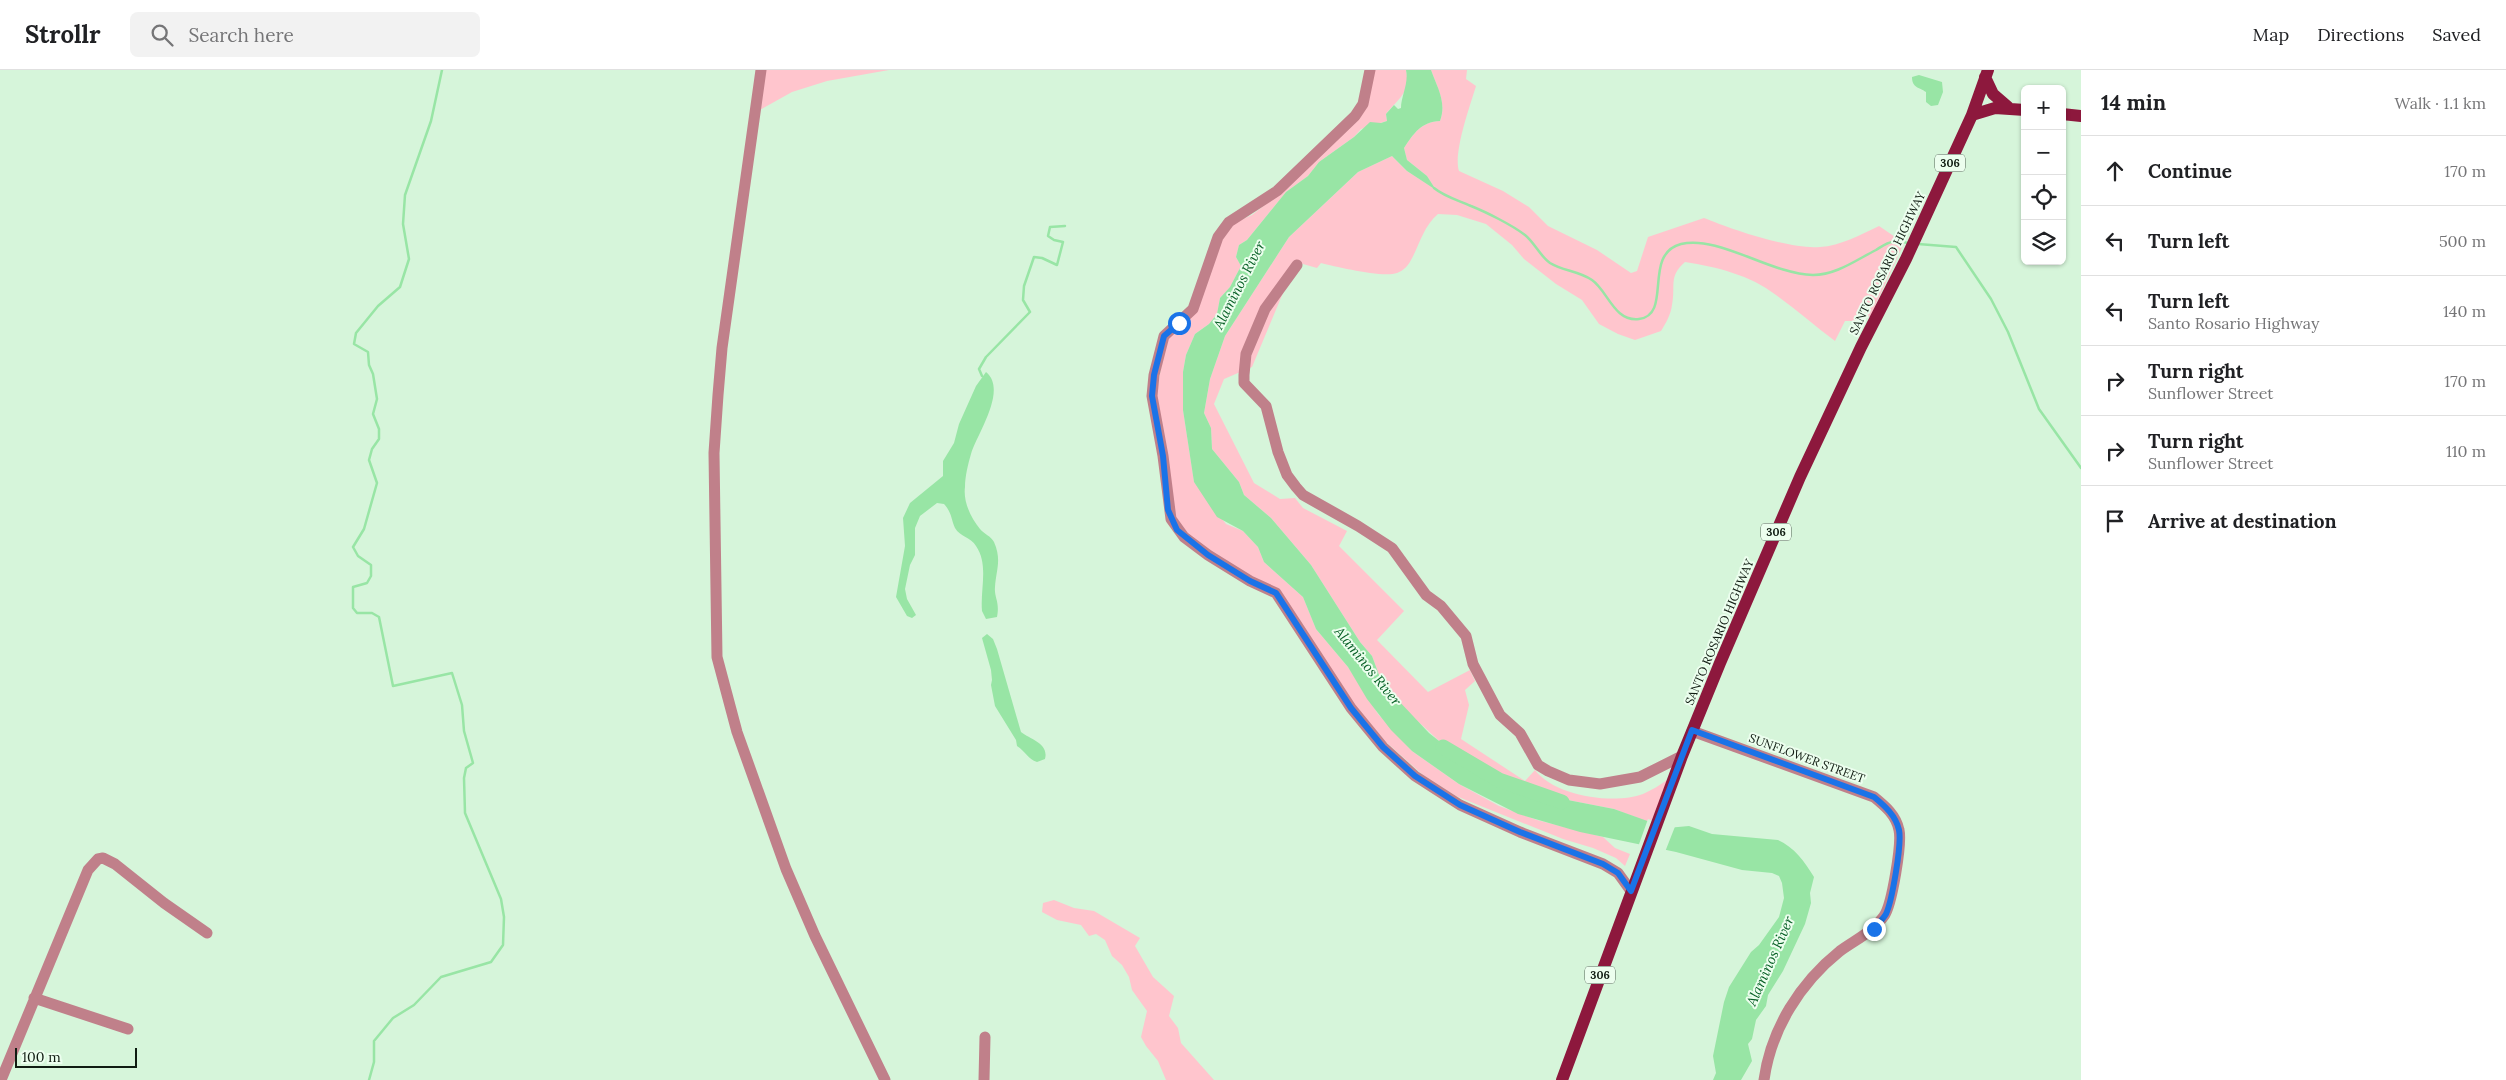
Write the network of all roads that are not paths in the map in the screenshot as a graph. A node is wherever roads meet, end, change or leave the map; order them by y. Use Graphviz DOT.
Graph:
graph roads {
  1 [pos="761,70"];
  2 [pos="1370,70"];
  3 [pos="1986,74"];
  4 [pos="1978,97"];
  5 [pos="2008,107"];
  6 [pos="1994,108"];
  7 [pos="2021,109"];
  8 [pos="2066,114"];
  9 [pos="1972,116"];
  10 [pos="2081,116"];
  11 [pos="1297,265"];
  12 [pos="1692,730"];
  13 [pos="1682,756"];
  14 [pos="1631,891"];
  15 [pos="208,933"];
  16 [pos="34,998"];
  17 [pos="128,1029"];
  18 [pos="986,1037"];
  19 [pos="1,1080"];
  20 [pos="885,1080"];
  21 [pos="984,1080"];
  22 [pos="1562,1080"];
  23 [pos="1764,1080"];
  1 -- 20 [label="street"];
  2 -- 14 [label="street"];
  3 -- 4 [label="main road, 306"];
  3 -- 5 [label="main road"];
  4 -- 5 [label="main road"];
  4 -- 6 [label="main road"];
  4 -- 9 [label="main road, SANTO ROSARIO HIGHWAY / 306"];
  5 -- 6 [label="main road"];
  5 -- 7 [label="main road"];
  6 -- 9 [label="main road"];
  8 -- 10 [label="main road"];
  9 -- 12 [label="main road, SANTO ROSARIO HIGHWAY / 306"];
  11 -- 13 [label="street"];
  12 -- 13 [label="main road, SANTO ROSARIO HIGHWAY / 306"];
  12 -- 23 [label="street, SUNFLOWER STREET"];
  13 -- 14 [label="main road, SANTO ROSARIO HIGHWAY / 306"];
  14 -- 22 [label="main road, SANTO ROSARIO HIGHWAY / 306"];
  15 -- 16 [label="street"];
  16 -- 17 [label="street"];
  16 -- 19 [label="street"];
  18 -- 21 [label="street"];
}
